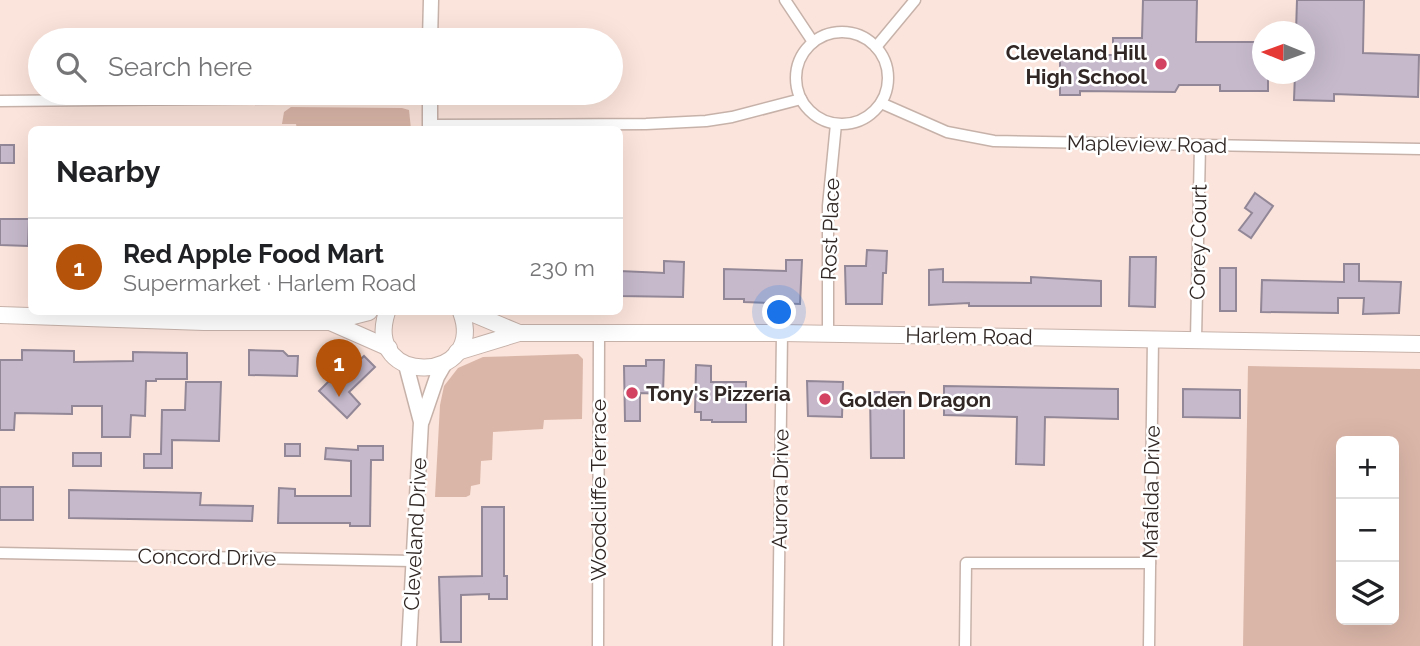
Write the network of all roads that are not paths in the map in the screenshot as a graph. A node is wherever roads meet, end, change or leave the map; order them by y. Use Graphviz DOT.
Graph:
graph roads {
  1 [pos="431,0"];
  2 [pos="785,0"];
  3 [pos="915,0"];
  4 [pos="430,28"];
  5 [pos="813,42"];
  6 [pos="876,47"];
  7 [pos="801,99"];
  8 [pos="0,102"];
  9 [pos="28,102"];
  10 [pos="881,103"];
  11 [pos="430,105"];
  12 [pos="836,124"];
  13 [pos="430,126"];
  14 [pos="502,126"];
  15 [pos="1200,145"];
  16 [pos="1420,149"];
  17 [pos="0,315"];
  18 [pos="357,315"];
  19 [pos="386,315"];
  20 [pos="462,315"];
  21 [pos="476,315"];
  22 [pos="330,322"];
  23 [pos="519,333"];
  24 [pos="782,333"];
  25 [pos="828,333"];
  26 [pos="599,334"];
  27 [pos="1153,338"];
  28 [pos="1196,339"];
  29 [pos="1420,344"];
  30 [pos="388,348"];
  31 [pos="451,358"];
  32 [pos="406,365"];
  33 [pos="421,422"];
  34 [pos="0,553"];
  35 [pos="414,561"];
  36 [pos="1150,563"];
  37 [pos="409,646"];
  38 [pos="598,646"];
  39 [pos="778,646"];
  40 [pos="965,646"];
  41 [pos="1149,646"];
  1 -- 4 [label="street"];
  2 -- 5 [label="street"];
  3 -- 6 [label="street"];
  5 -- 6 [label="street"];
  5 -- 7 [label="street"];
  6 -- 10 [label="street"];
  7 -- 12 [label="street"];
  7 -- 14 [label="street"];
  8 -- 9 [label="street"];
  10 -- 12 [label="street"];
  10 -- 15 [label="street, Mapleview Road"];
  11 -- 13 [label="street"];
  12 -- 25 [label="street, Rost Place"];
  15 -- 16 [label="street, Mapleview Road"];
  15 -- 28 [label="street, Corey Court"];
  17 -- 22 [label="main road"];
  18 -- 22 [label="main road"];
  19 -- 30 [label="main road"];
  20 -- 31 [label="main road"];
  21 -- 23 [label="main road, Harlem Road"];
  22 -- 30 [label="main road"];
  23 -- 26 [label="main road, Harlem Road"];
  23 -- 31 [label="main road, Harlem Road"];
  24 -- 25 [label="main road, Harlem Road"];
  24 -- 26 [label="main road, Harlem Road"];
  24 -- 39 [label="street, Aurora Drive"];
  25 -- 27 [label="main road, Harlem Road"];
  26 -- 38 [label="street, Woodcliffe Terrace"];
  27 -- 28 [label="main road, Harlem Road"];
  27 -- 36 [label="street, Mafalda Drive"];
  28 -- 29 [label="main road, Harlem Road"];
  30 -- 32 [label="main road"];
  31 -- 32 [label="main road, Harlem Road"];
  31 -- 33 [label="street, Cleveland Drive"];
  32 -- 33 [label="street, Cleveland Drive"];
  33 -- 35 [label="street, Cleveland Drive"];
  34 -- 35 [label="street, Concord Drive"];
  35 -- 37 [label="street, Cleveland Drive"];
  36 -- 40 [label="street"];
  36 -- 41 [label="street, Mafalda Drive"];
}
